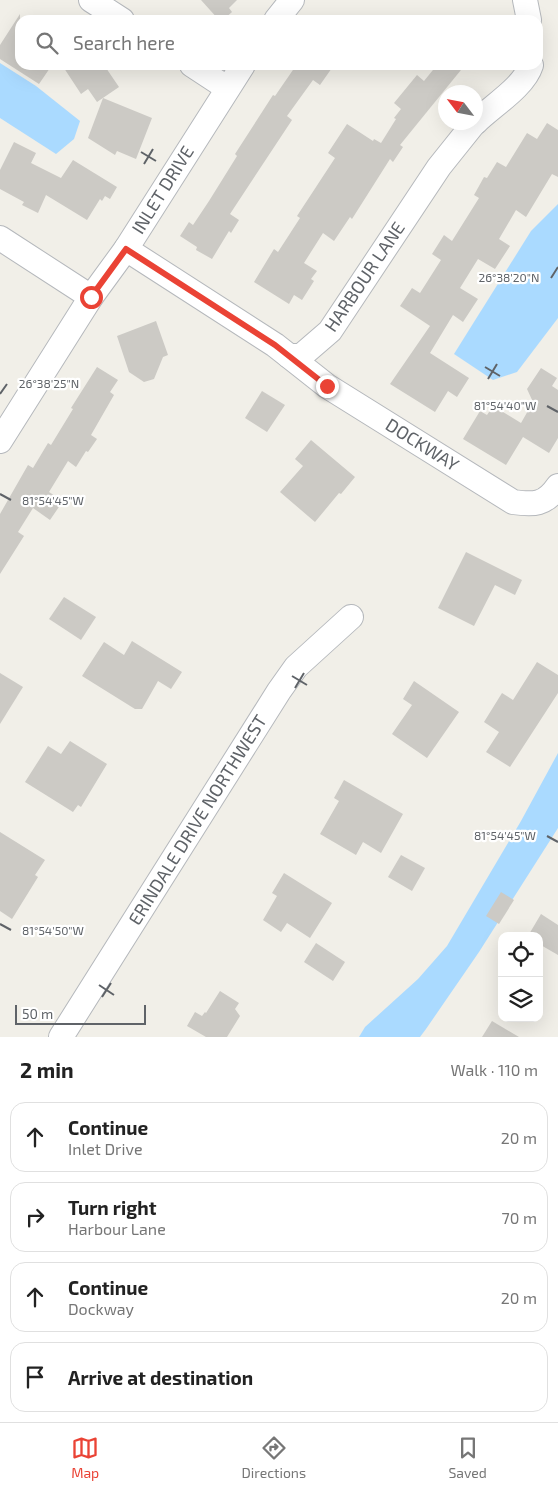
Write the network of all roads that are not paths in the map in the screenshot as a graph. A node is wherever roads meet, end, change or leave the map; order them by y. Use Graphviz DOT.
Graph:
graph roads {
  1 [pos="91,0"];
  2 [pos="292,0"];
  3 [pos="525,0"];
  4 [pos="114,15"];
  5 [pos="280,15"];
  6 [pos="528,15"];
  7 [pos="200,70"];
  8 [pos="240,70"];
  9 [pos="529,70"];
  10 [pos="227,88"];
  11 [pos="483,115"];
  12 [pos="469,130"];
  13 [pos="0,238"];
  14 [pos="126,249"];
  15 [pos="91,297"];
  16 [pos="289,356"];
  17 [pos="0,441"];
  18 [pos="558,486"];
  19 [pos="351,617"];
  20 [pos="61,1037"];
  1 -- 4 [label="street"];
  2 -- 5 [label="street"];
  3 -- 6 [label="street"];
  7 -- 10 [label="street"];
  8 -- 10 [label="street, INLET DRIVE"];
  9 -- 11 [label="street, HARBOUR LANE"];
  10 -- 14 [label="street, INLET DRIVE"];
  12 -- 16 [label="street, HARBOUR LANE"];
  13 -- 15 [label="street"];
  14 -- 15 [label="street, INLET DRIVE"];
  14 -- 16 [label="street"];
  15 -- 17 [label="street, INLET DRIVE"];
  16 -- 18 [label="street, DOCKWAY"];
  19 -- 20 [label="street, ERINDALE DRIVE NORTHWEST"];
}
